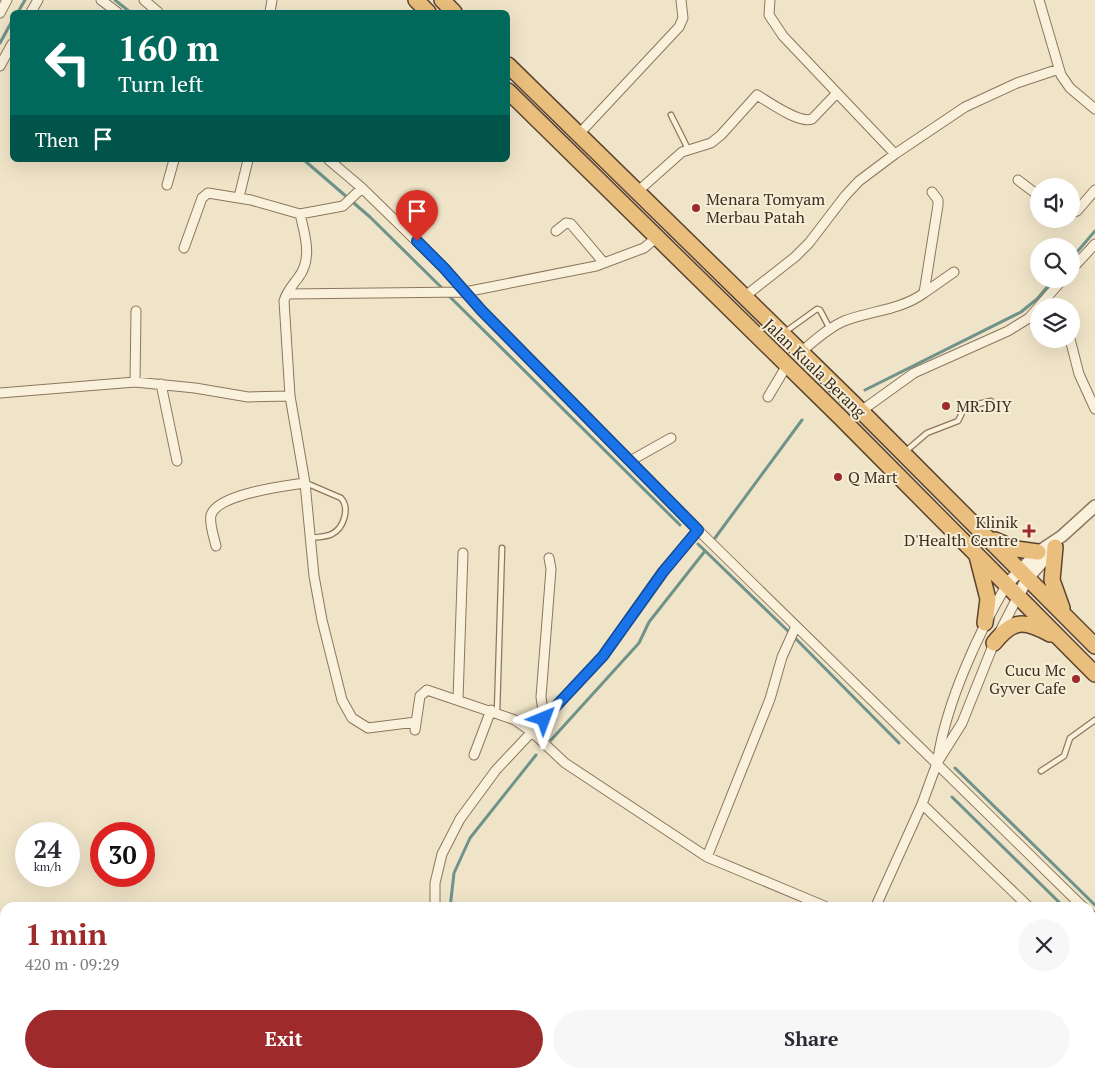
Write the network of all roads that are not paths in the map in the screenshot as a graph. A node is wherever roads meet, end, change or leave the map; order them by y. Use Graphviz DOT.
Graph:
graph roads {
  1 [pos="7,0"];
  2 [pos="101,0"];
  3 [pos="144,0"];
  4 [pos="416,0"];
  5 [pos="681,0"];
  6 [pos="770,0"];
  7 [pos="1039,0"];
  8 [pos="114,10"];
  9 [pos="156,10"];
  10 [pos="426,10"];
  11 [pos="0,13"];
  12 [pos="10,48"];
  13 [pos="0,66"];
  14 [pos="510,67"];
  15 [pos="1059,69"];
  16 [pos="837,93"];
  17 [pos="510,94"];
  18 [pos="1095,109"];
  19 [pos="671,115"];
  20 [pos="579,134"];
  21 [pos="688,149"];
  22 [pos="895,154"];
  23 [pos="173,162"];
  24 [pos="248,162"];
  25 [pos="331,162"];
  26 [pos="1018,180"];
  27 [pos="167,185"];
  28 [pos="1030,189"];
  29 [pos="1095,190"];
  30 [pos="360,191"];
  31 [pos="637,192"];
  32 [pos="932,192"];
  33 [pos="239,197"];
  34 [pos="1080,208"];
  35 [pos="300,214"];
  36 [pos="556,231"];
  37 [pos="656,238"];
  38 [pos="1095,244"];
  39 [pos="184,248"];
  40 [pos="1080,260"];
  41 [pos="604,263"];
  42 [pos="954,272"];
  43 [pos="1055,288"];
  44 [pos="462,292"];
  45 [pos="924,293"];
  46 [pos="286,294"];
  47 [pos="744,297"];
  48 [pos="136,311"];
  49 [pos="830,329"];
  50 [pos="782,334"];
  51 [pos="1072,348"];
  52 [pos="801,352"];
  53 [pos="787,365"];
  54 [pos="135,382"];
  55 [pos="161,384"];
  56 [pos="0,392"];
  57 [pos="290,396"];
  58 [pos="768,396"];
  59 [pos="991,401"];
  60 [pos="1095,409"];
  61 [pos="861,411"];
  62 [pos="671,438"];
  63 [pos="903,454"];
  64 [pos="177,461"];
  65 [pos="630,461"];
  66 [pos="305,483"];
  67 [pos="1095,506"];
  68 [pos="979,529"];
  69 [pos="698,530"];
  70 [pos="311,538"];
  71 [pos="1059,542"];
  72 [pos="216,546"];
  73 [pos="502,548"];
  74 [pos="1038,552"];
  75 [pos="463,553"];
  76 [pos="976,553"];
  77 [pos="549,558"];
  78 [pos="1023,575"];
  79 [pos="1007,584"];
  80 [pos="1018,596"];
  81 [pos="1068,620"];
  82 [pos="985,623"];
  83 [pos="796,626"];
  84 [pos="1060,640"];
  85 [pos="994,643"];
  86 [pos="1095,646"];
  87 [pos="1095,674"];
  88 [pos="458,699"];
  89 [pos="494,711"];
  90 [pos="544,719"];
  91 [pos="1095,720"];
  92 [pos="532,732"];
  93 [pos="474,755"];
  94 [pos="937,763"];
  95 [pos="1041,771"];
  96 [pos="922,804"];
  97 [pos="707,857"];
  98 [pos="435,902"];
  99 [pos="814,902"];
  100 [pos="878,902"];
  101 [pos="1024,902"];
  102 [pos="1078,902"];
  1 -- 11 [label="street"];
  2 -- 8 [label="street"];
  3 -- 9 [label="street"];
  4 -- 10 [label="highway"];
  5 -- 20 [label="street"];
  6 -- 16 [label="street"];
  7 -- 15 [label="street"];
  12 -- 13 [label="street"];
  14 -- 20 [label="highway, Jalan Kuala Berang"];
  15 -- 18 [label="street"];
  15 -- 22 [label="street"];
  16 -- 21 [label="street"];
  16 -- 22 [label="street"];
  17 -- 37 [label="highway, Jalan Kuala Berang"];
  19 -- 21 [label="lane"];
  20 -- 31 [label="highway, Jalan Kuala Berang"];
  21 -- 31 [label="street"];
  22 -- 47 [label="street"];
  23 -- 27 [label="street"];
  24 -- 33 [label="street"];
  25 -- 30 [label="street"];
  26 -- 28 [label="street"];
  29 -- 34 [label="street"];
  30 -- 35 [label="street"];
  30 -- 44 [label="street"];
  31 -- 47 [label="highway, Jalan Kuala Berang"];
  32 -- 45 [label="street"];
  33 -- 35 [label="street"];
  33 -- 39 [label="street"];
  35 -- 46 [label="street"];
  36 -- 41 [label="street"];
  37 -- 41 [label="street"];
  37 -- 53 [label="highway, Jalan Kuala Berang"];
  38 -- 40 [label="street"];
  41 -- 44 [label="street"];
  42 -- 45 [label="street"];
  43 -- 61 [label="street"];
  44 -- 46 [label="street"];
  44 -- 65 [label="street"];
  45 -- 49 [label="street"];
  46 -- 57 [label="street"];
  47 -- 50 [label="highway, Jalan Kuala Berang"];
  48 -- 54 [label="street"];
  49 -- 50 [label="lane"];
  49 -- 52 [label="street"];
  50 -- 52 [label="highway, Jalan Kuala Berang"];
  51 -- 60 [label="street"];
  52 -- 61 [label="highway, Jalan Kuala Berang"];
  53 -- 58 [label="street"];
  53 -- 76 [label="highway, Jalan Kuala Berang"];
  54 -- 55 [label="street"];
  54 -- 56 [label="street"];
  55 -- 57 [label="street"];
  55 -- 64 [label="street"];
  57 -- 66 [label="street"];
  59 -- 63 [label="lane"];
  61 -- 63 [label="highway, Jalan Kuala Berang"];
  62 -- 65 [label="street"];
  63 -- 68 [label="highway, Jalan Kuala Berang"];
  65 -- 69 [label="street"];
  66 -- 70 [label="street"];
  66 -- 70 [label="lane"];
  66 -- 72 [label="street"];
  67 -- 71 [label="street"];
  68 -- 74 [label="highway"];
  68 -- 78 [label="highway, Jalan Kuala Berang"];
  69 -- 83 [label="street"];
  69 -- 90 [label="street"];
  70 -- 88 [label="street"];
  71 -- 74 [label="street"];
  71 -- 78 [label="street"];
  71 -- 81 [label="highway"];
  73 -- 89 [label="lane"];
  74 -- 78 [label="street"];
  75 -- 88 [label="street"];
  76 -- 79 [label="highway, Jalan Kuala Berang"];
  76 -- 82 [label="highway"];
  77 -- 90 [label="street"];
  78 -- 79 [label="street"];
  78 -- 80 [label="street"];
  78 -- 81 [label="highway, Jalan Kuala Berang"];
  79 -- 80 [label="highway, Jalan Kuala Berang"];
  79 -- 82 [label="street"];
  80 -- 84 [label="highway, Jalan Kuala Berang"];
  80 -- 85 [label="street"];
  81 -- 86 [label="highway, Jalan Kuala Berang"];
  82 -- 94 [label="street"];
  83 -- 94 [label="street"];
  83 -- 97 [label="street"];
  84 -- 85 [label="highway"];
  84 -- 87 [label="highway, Jalan Kuala Berang"];
  85 -- 94 [label="street"];
  88 -- 89 [label="street"];
  89 -- 92 [label="street"];
  89 -- 93 [label="street"];
  90 -- 92 [label="street"];
  91 -- 95 [label="lane"];
  92 -- 97 [label="street"];
  92 -- 98 [label="street"];
  94 -- 96 [label="street"];
  94 -- 102 [label="street"];
  96 -- 100 [label="street"];
  96 -- 101 [label="street"];
  97 -- 99 [label="street"];
}
